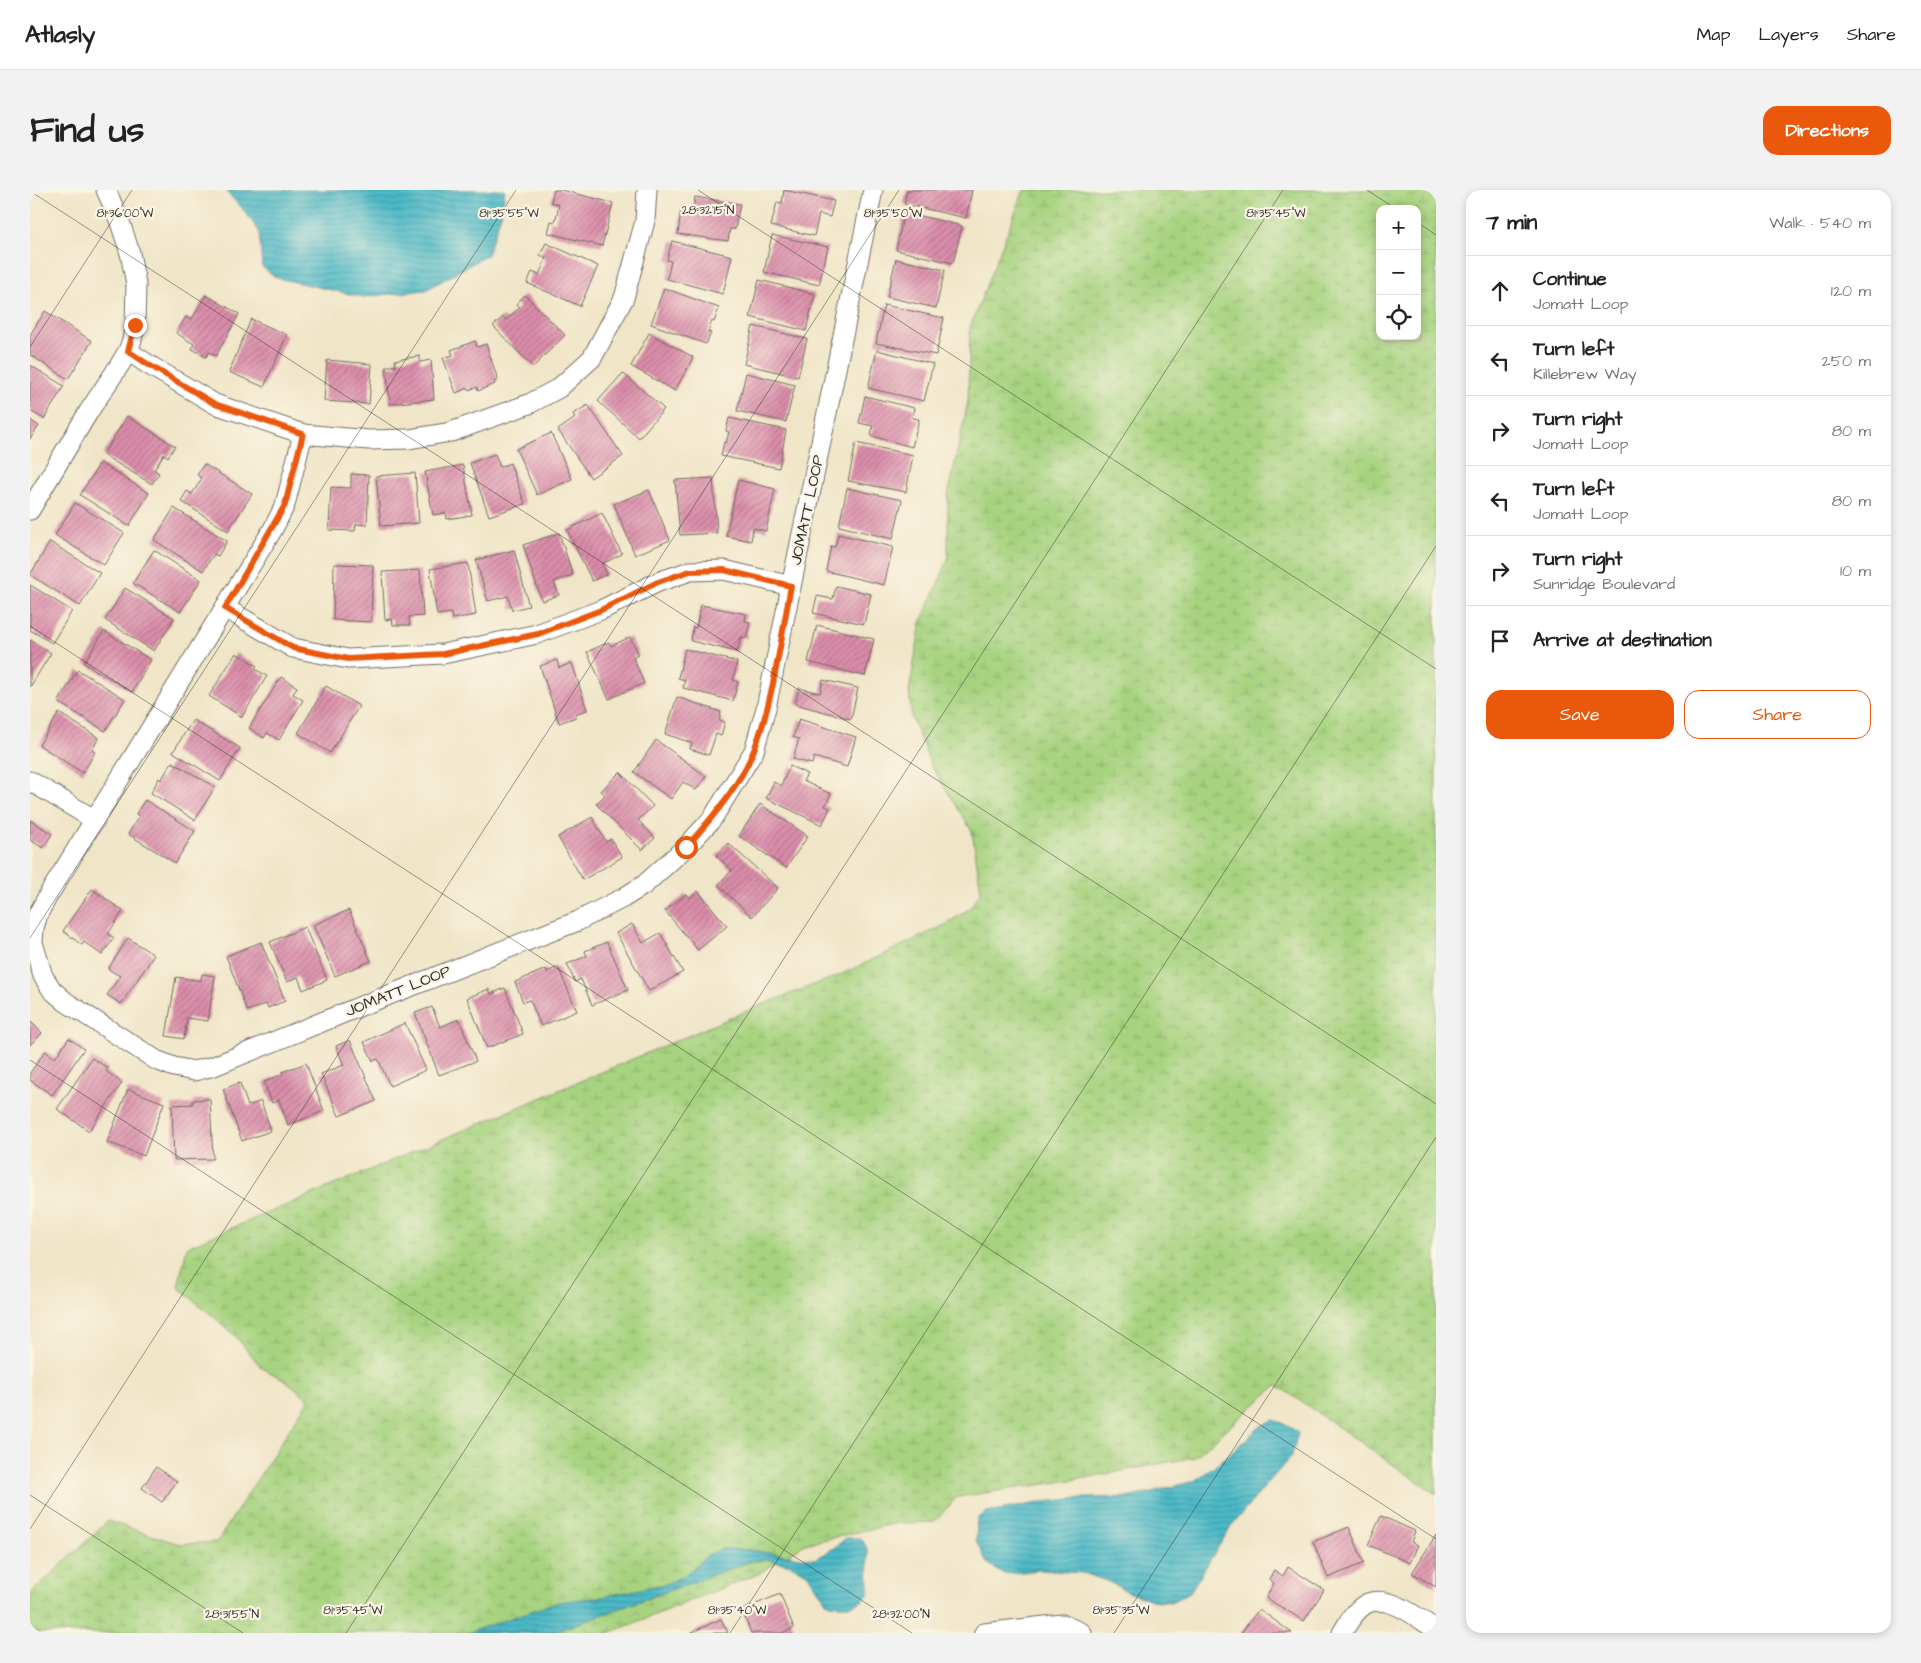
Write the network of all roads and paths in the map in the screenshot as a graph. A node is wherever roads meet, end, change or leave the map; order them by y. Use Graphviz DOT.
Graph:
graph roads {
  1 [pos="106,190"];
  2 [pos="647,190"];
  3 [pos="873,190"];
  4 [pos="128,351"];
  5 [pos="303,434"];
  6 [pos="30,510"];
  7 [pos="791,586"];
  8 [pos="225,608"];
  9 [pos="30,781"];
  10 [pos="95,820"];
  11 [pos="1436,1630"];
  12 [pos="984,1633"];
  13 [pos="1082,1633"];
  14 [pos="1342,1633"];
  1 -- 4 [label="street"];
  2 -- 5 [label="street"];
  3 -- 7 [label="street, JOMATT LOOP"];
  4 -- 5 [label="street"];
  4 -- 6 [label="street"];
  5 -- 8 [label="street, JOMATT LOOP"];
  7 -- 8 [label="street"];
  7 -- 10 [label="street, JOMATT LOOP"];
  8 -- 10 [label="street, JOMATT LOOP"];
  9 -- 10 [label="street"];
  11 -- 14 [label="street"];
  12 -- 13 [label="street"];
}
